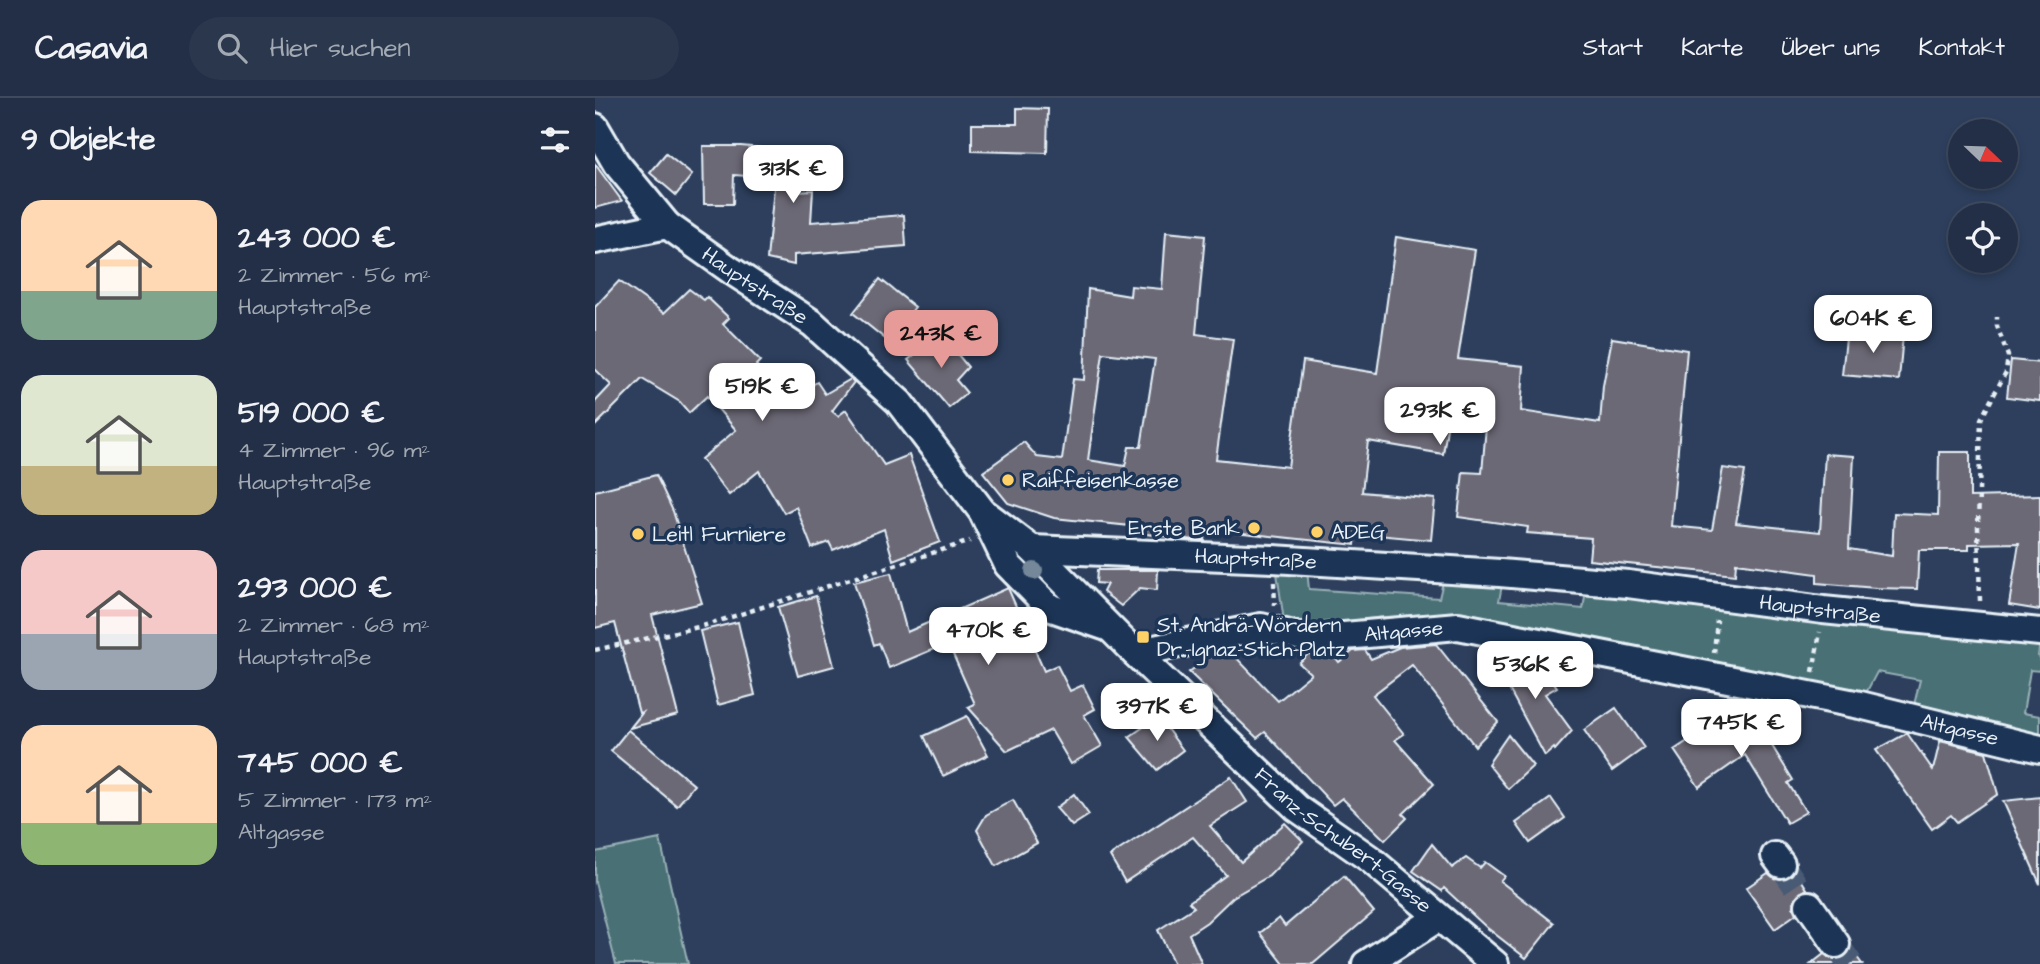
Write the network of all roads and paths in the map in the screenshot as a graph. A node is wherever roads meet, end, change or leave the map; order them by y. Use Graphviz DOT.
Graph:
graph roads {
  1 [pos="595,127"];
  2 [pos="667,225"];
  3 [pos="595,240"];
  4 [pos="1997,317"];
  5 [pos="988,522"];
  6 [pos="1032,549"];
  7 [pos="1273,559"];
  8 [pos="1719,595"];
  9 [pos="1823,610"];
  10 [pos="1980,626"];
  11 [pos="1113,629"];
  12 [pos="1276,630"];
  13 [pos="2040,632"];
  14 [pos="595,650"];
  15 [pos="1135,653"];
  16 [pos="1713,676"];
  17 [pos="1809,694"];
  18 [pos="2040,749"];
  19 [pos="1809,905"];
  20 [pos="1438,918"];
  21 [pos="1836,944"];
  22 [pos="1366,964"];
  23 [pos="1495,964"];
  1 -- 2 [label="street, Hauptstraße"];
  2 -- 3 [label="street"];
  2 -- 5 [label="street, Hauptstraße"];
  4 -- 10 [label="path"];
  5 -- 6 [label="street, Hauptstraße"];
  5 -- 11 [label="street"];
  5 -- 14 [label="path"];
  6 -- 7 [label="street, Hauptstraße"];
  6 -- 11 [label="street, Franz-Schubert-Gasse"];
  7 -- 8 [label="street, Hauptstraße"];
  7 -- 12 [label="path"];
  8 -- 9 [label="street, Hauptstraße"];
  8 -- 16 [label="path"];
  9 -- 10 [label="street, Hauptstraße"];
  9 -- 17 [label="path"];
  10 -- 13 [label="street, Hauptstraße"];
  11 -- 15 [label="street, Franz-Schubert-Gasse"];
  12 -- 15 [label="street, Altgasse"];
  12 -- 16 [label="street, Altgasse"];
  15 -- 20 [label="street, Franz-Schubert-Gasse"];
  16 -- 17 [label="street, Altgasse"];
  17 -- 18 [label="street, Altgasse"];
  19 -- 21 [label="street"];
  20 -- 22 [label="street"];
  20 -- 23 [label="street, Franz-Schubert-Gasse"];
}
